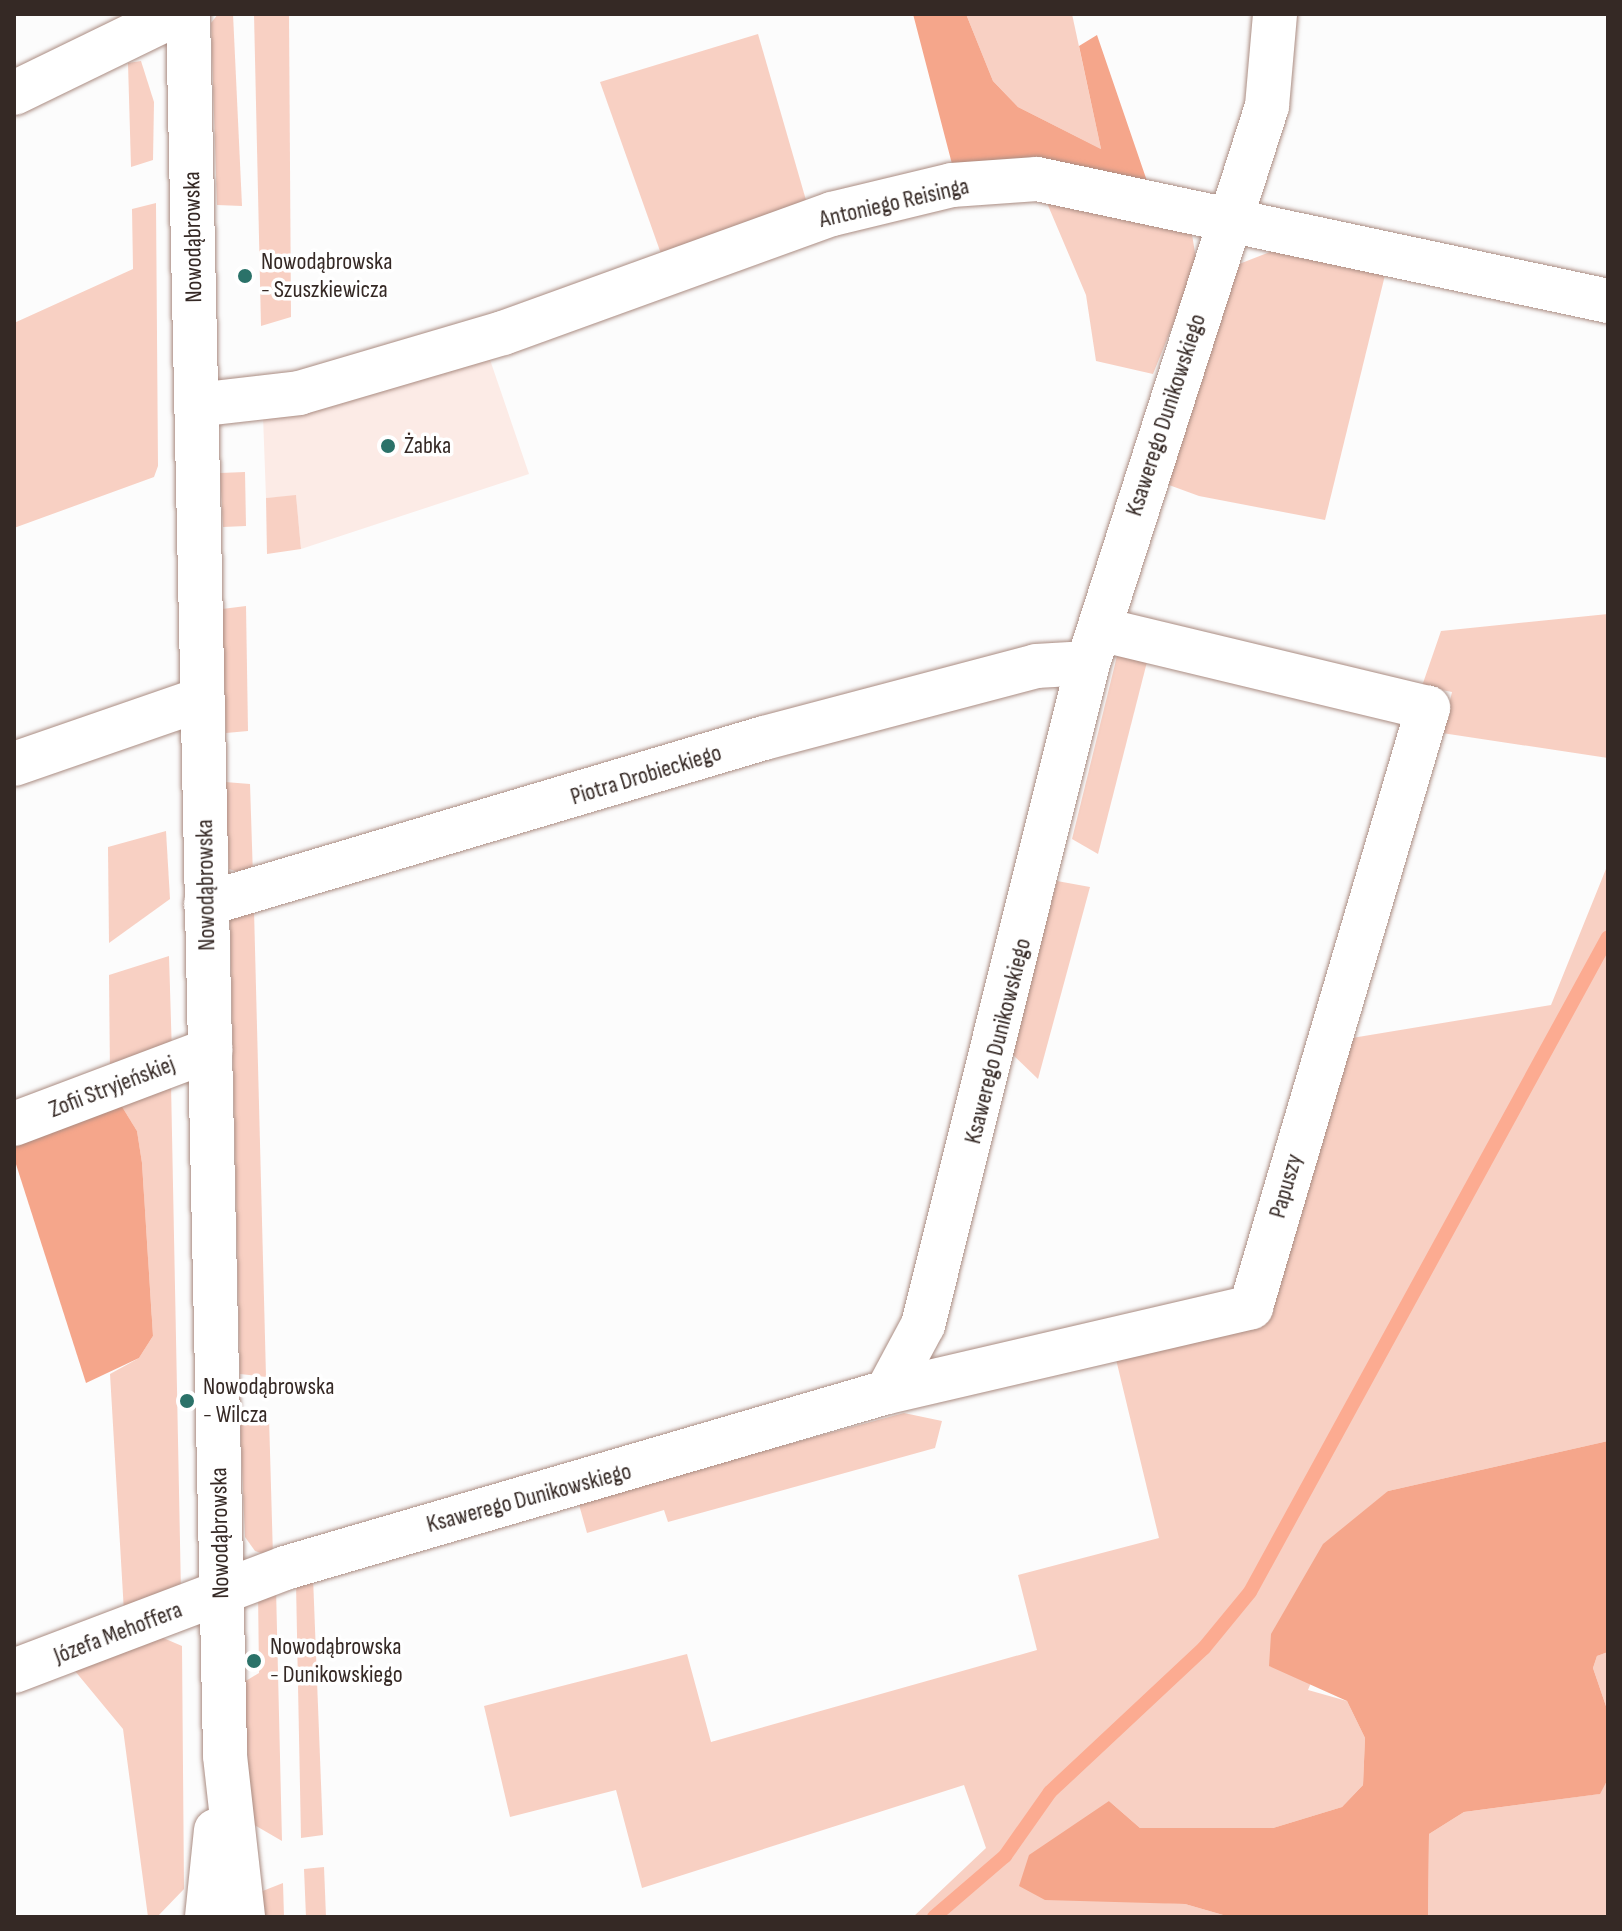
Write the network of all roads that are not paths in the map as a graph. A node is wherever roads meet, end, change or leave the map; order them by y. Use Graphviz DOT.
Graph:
graph roads {
  1 [pos="177,14"];
  2 [pos="188,14"];
  3 [pos="1275,14"];
  4 [pos="14,93"];
  5 [pos="1228,225"];
  6 [pos="1608,301"];
  7 [pos="196,405"];
  8 [pos="1094,646"];
  9 [pos="202,699"];
  10 [pos="1428,708"];
  11 [pos="14,764"];
  12 [pos="206,904"];
  13 [pos="210,1050"];
  14 [pos="14,1124"];
  15 [pos="887,1392"];
  16 [pos="221,1593"];
  17 [pos="14,1671"];
  18 [pos="213,1915"];
  1 -- 4 [label="street"];
  2 -- 7 [label="street, Nowodąbrowska"];
  3 -- 5 [label="street, Ksawerego Dunikowskiego"];
  5 -- 6 [label="street, Antoniego Reisinga"];
  5 -- 7 [label="street, Antoniego Reisinga"];
  5 -- 8 [label="street, Ksawerego Dunikowskiego"];
  7 -- 9 [label="street, Nowodąbrowska"];
  8 -- 10 [label="street, Piotra Drobieckiego"];
  8 -- 12 [label="street, Piotra Drobieckiego"];
  8 -- 15 [label="street, Ksawerego Dunikowskiego"];
  9 -- 11 [label="street"];
  9 -- 12 [label="street, Nowodąbrowska"];
  10 -- 15 [label="street, Papuszy"];
  12 -- 13 [label="street, Nowodąbrowska"];
  13 -- 14 [label="street, Zofii Stryjeńskiej"];
  13 -- 16 [label="street, Nowodąbrowska"];
  15 -- 16 [label="street, Ksawerego Dunikowskiego"];
  16 -- 17 [label="street, Józefa Mehoffera"];
  16 -- 18 [label="street, Nowodąbrowska"];
}
